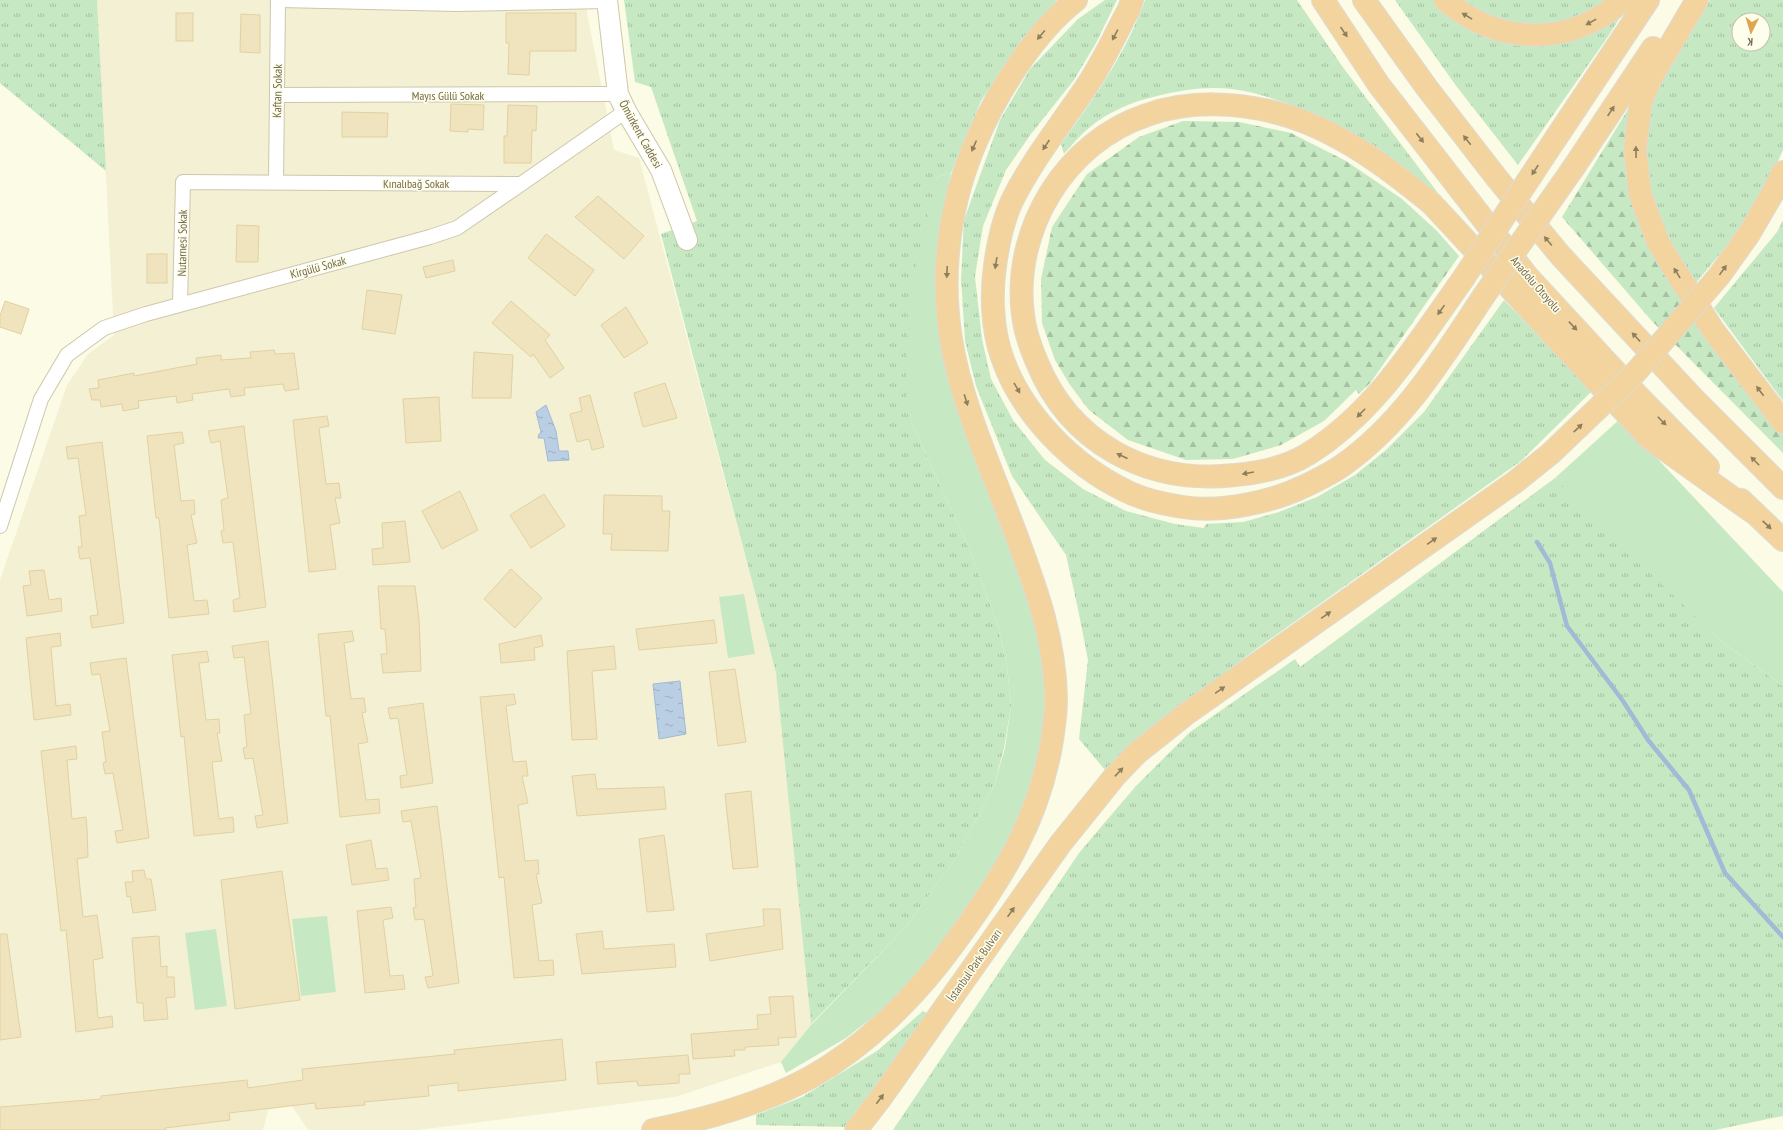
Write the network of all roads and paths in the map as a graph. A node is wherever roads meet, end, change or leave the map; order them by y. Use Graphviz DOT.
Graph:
graph roads {
  1 [pos="279,0"];
  2 [pos="1132,0"];
  3 [pos="1323,0"];
  4 [pos="1364,0"];
  5 [pos="1445,0"];
  6 [pos="1623,0"];
  7 [pos="1648,0"];
  8 [pos="1684,0"];
  9 [pos="1697,0"];
  10 [pos="607,1"];
  11 [pos="1072,3"];
  12 [pos="277,95"];
  13 [pos="622,102"];
  14 [pos="183,182"];
  15 [pos="276,182"];
  16 [pos="1778,182"];
  17 [pos="522,184"];
  18 [pos="687,240"];
  19 [pos="180,304"];
  20 [pos="1783,422"];
  21 [pos="1783,488"];
  22 [pos="1751,511"];
  23 [pos="0,526"];
  24 [pos="1783,540"];
  25 [pos="653,1130"];
  26 [pos="856,1130"];
  1 -- 10 [label="street"];
  1 -- 12 [label="street, Kaftan Sokak"];
  2 -- 8 [label="highway, one-way, bridge"];
  3 -- 22 [label="highway, Anadolu Otoyolu, one-way"];
  21 -- 4 [label="highway, one-way"];
  6 -- 5 [label="highway, one-way"];
  7 -- 22 [label="highway, one-way, bridge"];
  20 -- 9 [label="highway, one-way"];
  10 -- 13 [label="street, Ömürkent Caddesi"];
  11 -- 25 [label="highway, one-way"];
  12 -- 13 [label="street, Mayıs Gülü Sokak"];
  12 -- 15 [label="street, Kaftan Sokak"];
  13 -- 17 [label="street"];
  13 -- 18 [label="street, Ömürkent Caddesi"];
  14 -- 15 [label="street, Kınalıbağ Sokak"];
  14 -- 19 [label="street, Nutarnesi Sokak"];
  15 -- 17 [label="street, Kınalıbağ Sokak"];
  26 -- 16 [label="highway, İstanbul Park Bulvarı, one-way, bridge"];
  17 -- 19 [label="street, Kirgülü Sokak"];
  19 -- 23 [label="street, Kirgülü Sokak"];
  22 -- 24 [label="highway, Anadolu Otoyolu, one-way"];
}
